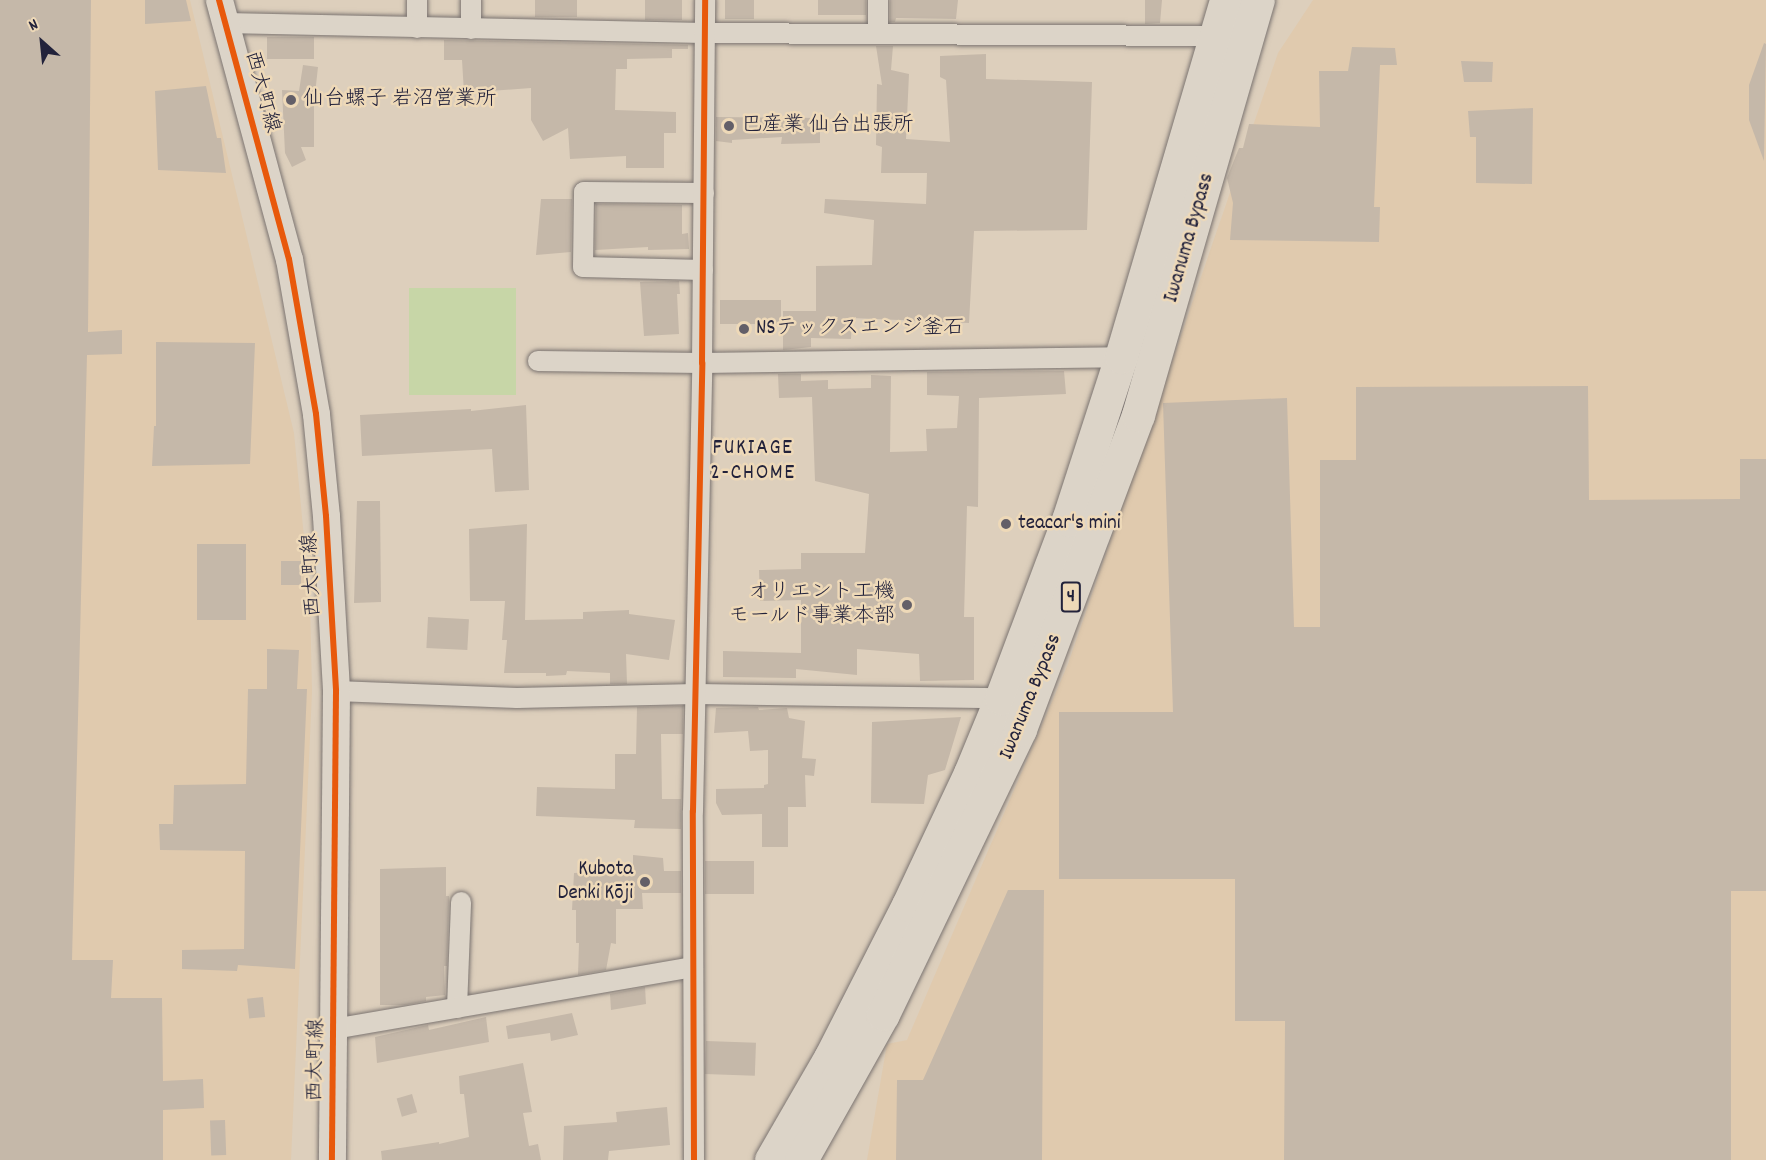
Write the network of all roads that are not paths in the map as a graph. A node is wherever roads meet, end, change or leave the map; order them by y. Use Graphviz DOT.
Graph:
graph roads {
  1 [pos="417,0"];
  2 [pos="471,0"];
  3 [pos="705,0"];
  4 [pos="878,0"];
  5 [pos="1226,0"];
  6 [pos="1258,0"];
  7 [pos="222,12"];
  8 [pos="417,28"];
  9 [pos="471,29"];
  10 [pos="704,33"];
  11 [pos="878,34"];
  12 [pos="1215,36"];
  13 [pos="704,194"];
  14 [pos="704,270"];
  15 [pos="1121,357"];
  16 [pos="538,361"];
  17 [pos="702,363"];
  18 [pos="336,691"];
  19 [pos="696,694"];
  20 [pos="1001,698"];
  21 [pos="461,902"];
  22 [pos="693,968"];
  23 [pos="457,1008"];
  24 [pos="334,1029"];
  25 [pos="332,1160"];
  26 [pos="694,1160"];
  27 [pos="771,1160"];
  28 [pos="801,1160"];
  1 -- 8 [label="street"];
  2 -- 9 [label="street"];
  3 -- 10 [label="street"];
  4 -- 11 [label="street"];
  5 -- 12 [label="highway, Iwanuma Bypass / 4"];
  6 -- 28 [label="highway, Iwanuma Bypass / 4"];
  7 -- 8 [label="street"];
  7 -- 18 [label="street, 西大町線"];
  8 -- 9 [label="street"];
  9 -- 10 [label="street"];
  10 -- 11 [label="street"];
  10 -- 13 [label="street"];
  11 -- 12 [label="street"];
  12 -- 15 [label="highway, Iwanuma Bypass / 4"];
  13 -- 14 [label="street"];
  13 -- 14 [label="street"];
  14 -- 17 [label="street"];
  15 -- 17 [label="street"];
  15 -- 20 [label="highway, Iwanuma Bypass / 4"];
  16 -- 17 [label="street"];
  17 -- 19 [label="street"];
  18 -- 19 [label="street"];
  18 -- 24 [label="street, 西大町線"];
  19 -- 20 [label="street"];
  19 -- 22 [label="street"];
  20 -- 27 [label="highway, Iwanuma Bypass / 4"];
  21 -- 23 [label="street"];
  22 -- 23 [label="street"];
  22 -- 26 [label="street"];
  23 -- 24 [label="street"];
  24 -- 25 [label="street, 西大町線"];
}
